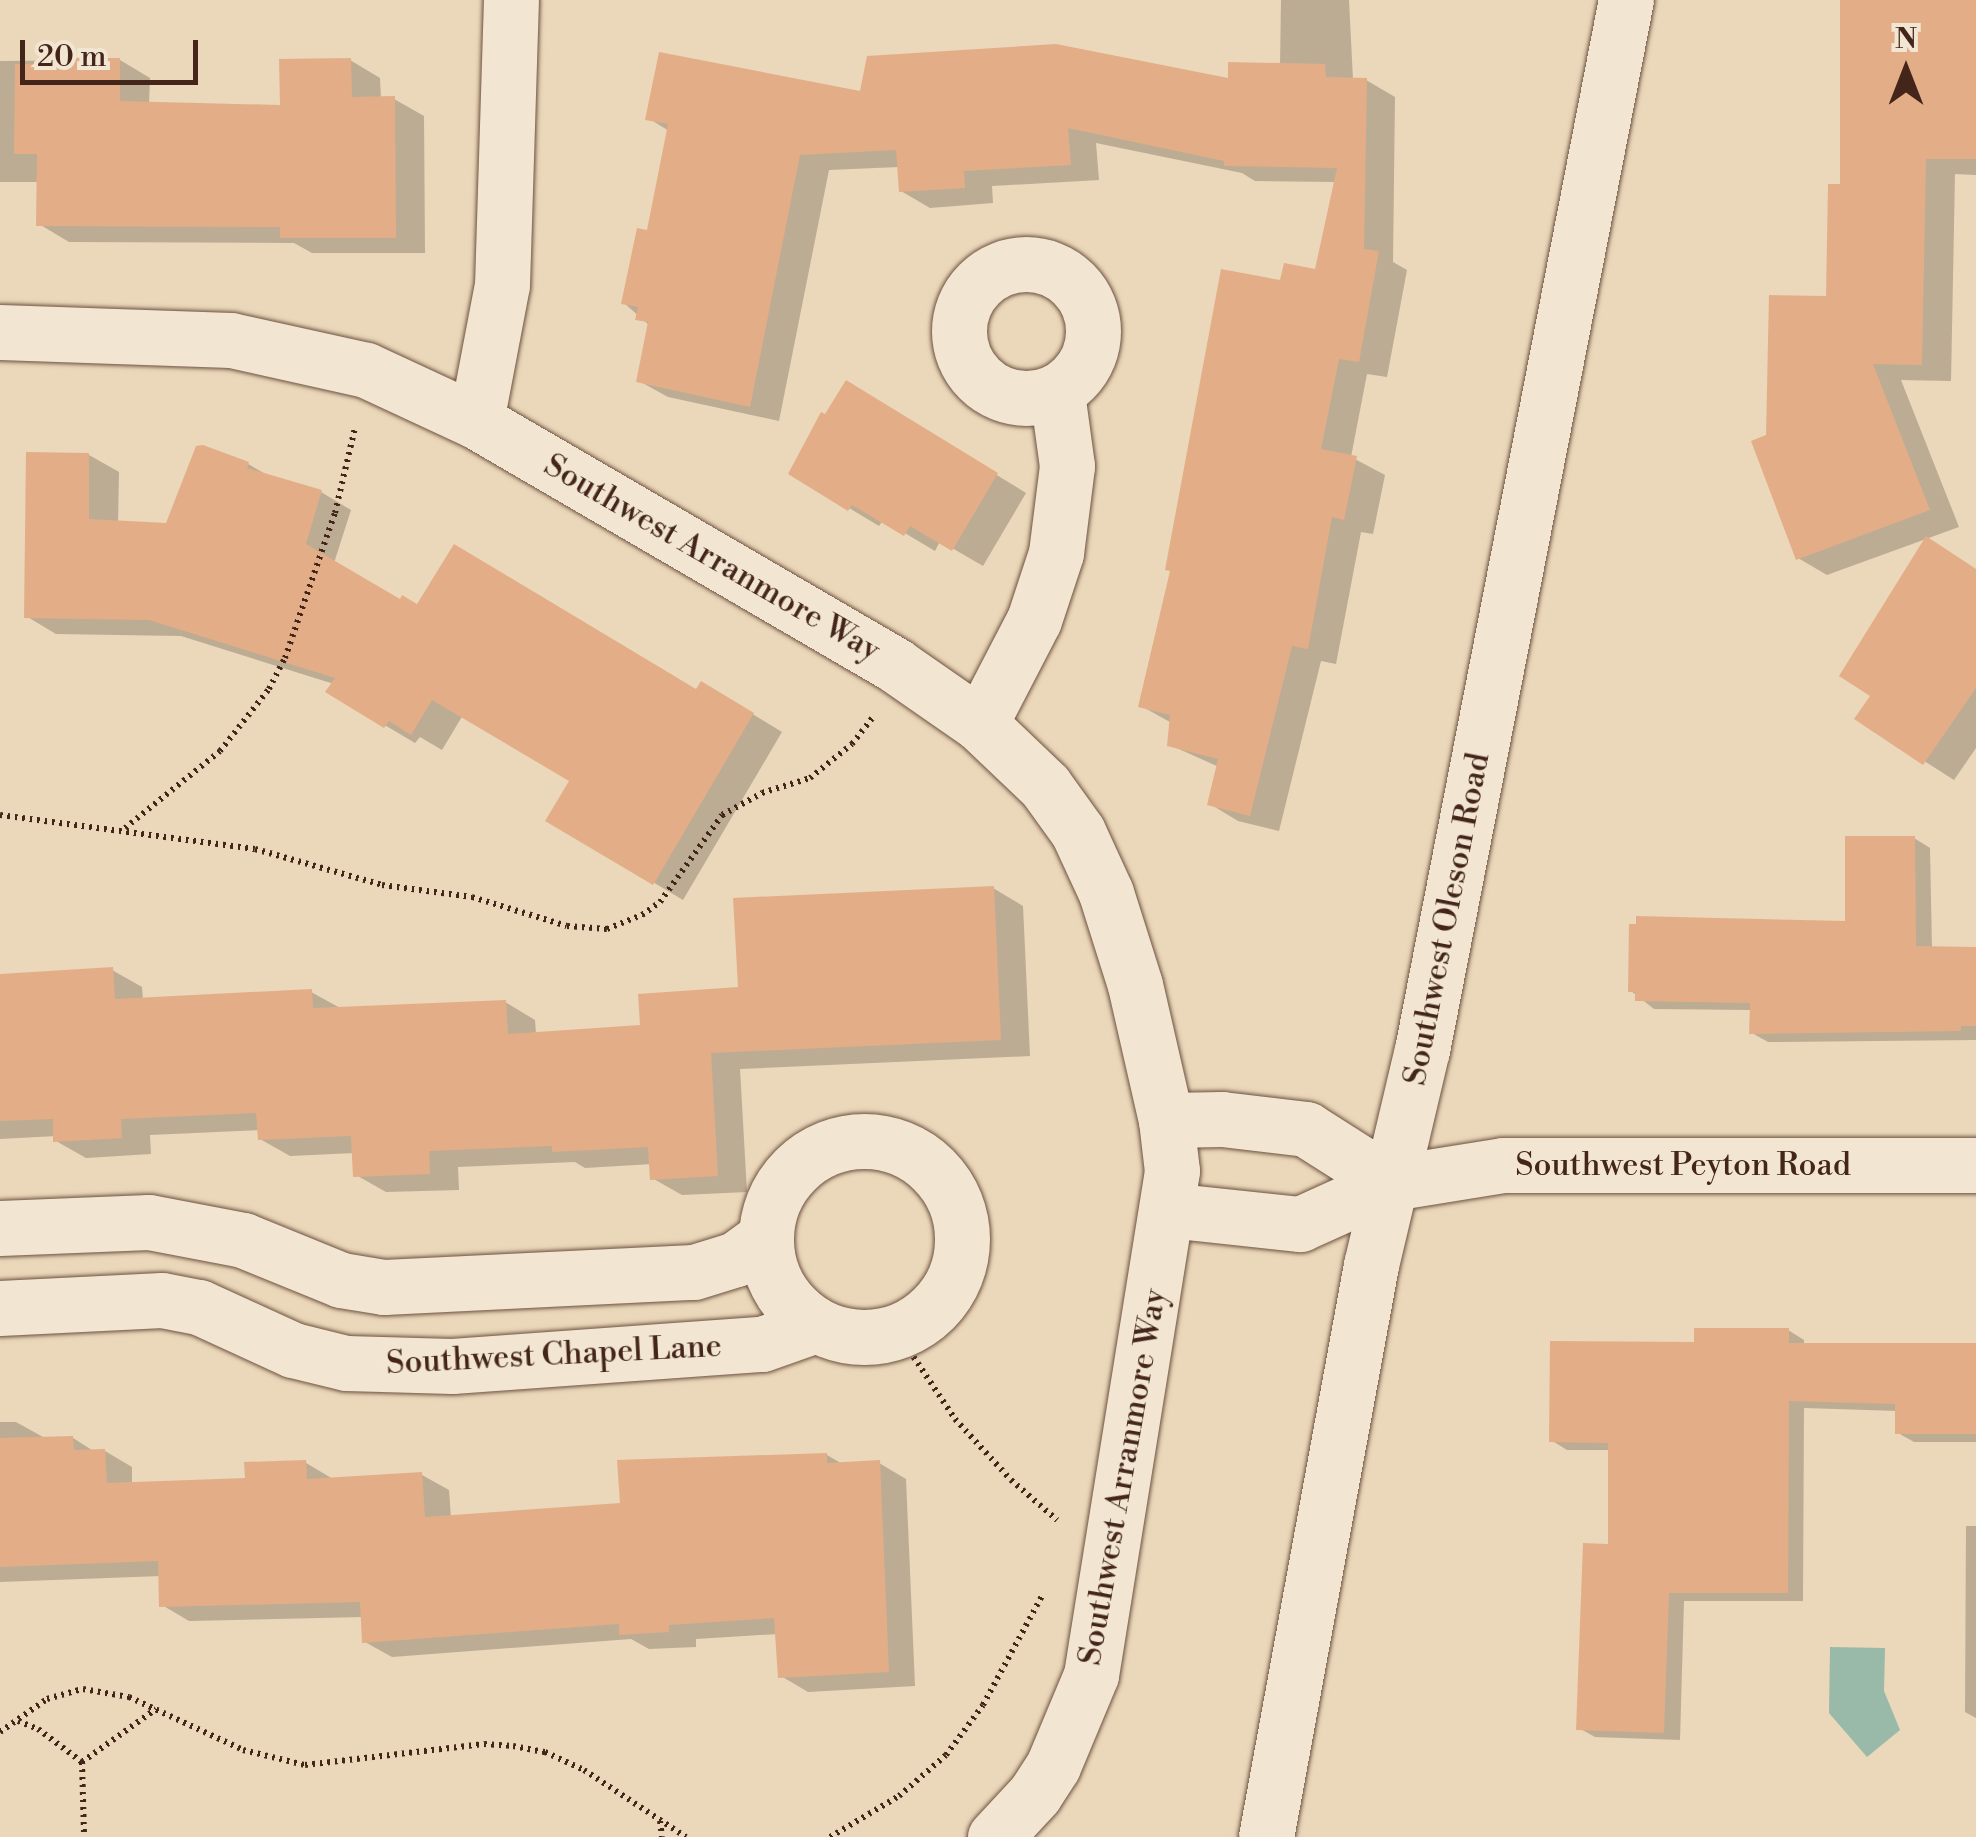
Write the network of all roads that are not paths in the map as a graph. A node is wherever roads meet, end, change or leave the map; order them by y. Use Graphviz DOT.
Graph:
graph roads {
  1 [pos="511,0"];
  2 [pos="1626,0"];
  3 [pos="0,332"];
  4 [pos="1057,393"];
  5 [pos="476,421"];
  6 [pos="980,724"];
  7 [pos="1166,1120"];
  8 [pos="1976,1165"];
  9 [pos="1390,1182"];
  10 [pos="1168,1210"];
  11 [pos="0,1228"];
  12 [pos="765,1238"];
  13 [pos="0,1308"];
  14 [pos="816,1325"];
  15 [pos="995,1837"];
  16 [pos="1266,1837"];
  1 -- 5 [label="street"];
  2 -- 9 [label="street, Southwest Oleson Road"];
  3 -- 5 [label="street, Southwest Arranmore Way"];
  4 -- 6 [label="street"];
  5 -- 6 [label="street, Southwest Arranmore Way"];
  6 -- 7 [label="street, Southwest Arranmore Way"];
  7 -- 9 [label="street"];
  7 -- 10 [label="street, Southwest Arranmore Way"];
  8 -- 9 [label="street, Southwest Peyton Road"];
  9 -- 10 [label="street"];
  9 -- 16 [label="street, Southwest Oleson Road"];
  10 -- 15 [label="street, Southwest Arranmore Way"];
  11 -- 12 [label="street"];
  12 -- 14 [label="street"];
  12 -- 14 [label="street"];
  13 -- 14 [label="street, Southwest Chapel Lane"];
}
